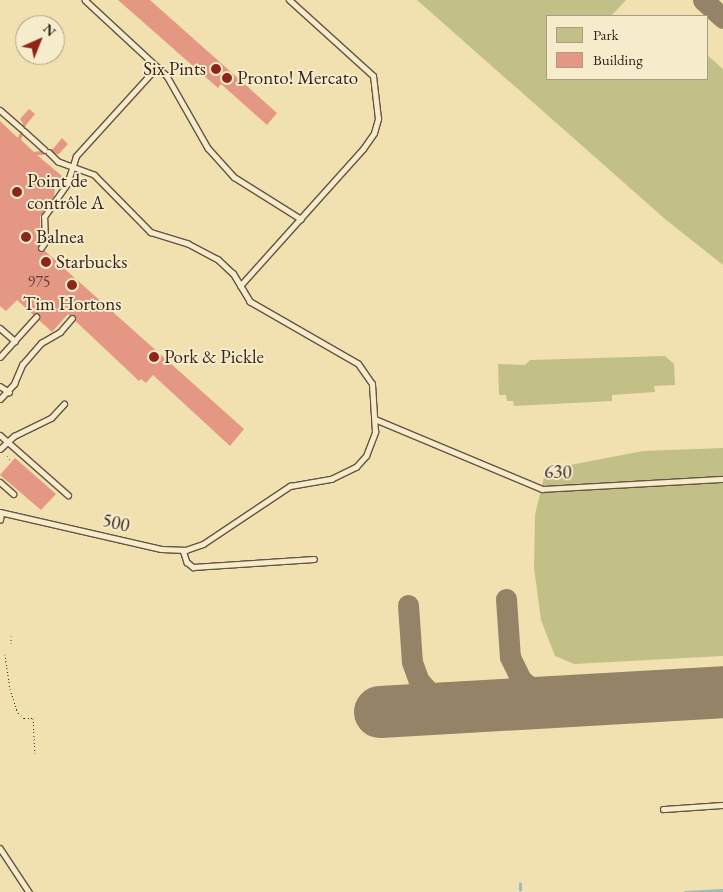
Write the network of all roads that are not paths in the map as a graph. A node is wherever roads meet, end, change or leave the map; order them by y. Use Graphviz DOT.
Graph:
graph roads {
  1 [pos="85,0"];
  2 [pos="289,0"];
  3 [pos="157,67"];
  4 [pos="0,110"];
  5 [pos="72,165"];
  6 [pos="301,219"];
  7 [pos="41,248"];
  8 [pos="240,286"];
  9 [pos="36,317"];
  10 [pos="72,318"];
  11 [pos="0,328"];
  12 [pos="15,341"];
  13 [pos="0,358"];
  14 [pos="0,386"];
  15 [pos="9,392"];
  16 [pos="0,399"];
  17 [pos="64,404"];
  18 [pos="375,419"];
  19 [pos="0,435"];
  20 [pos="7,441"];
  21 [pos="0,449"];
  22 [pos="723,479"];
  23 [pos="0,482"];
  24 [pos="14,494"];
  25 [pos="68,495"];
  26 [pos="1,512"];
  27 [pos="0,520"];
  28 [pos="183,550"];
  29 [pos="314,559"];
  30 [pos="723,805"];
  31 [pos="663,808"];
  32 [pos="0,848"];
  33 [pos="29,892"];
  1 -- 3 [label="lane"];
  2 -- 6 [label="lane"];
  3 -- 5 [label="lane"];
  3 -- 6 [label="lane"];
  4 -- 5 [label="lane, 500"];
  5 -- 7 [label="lane"];
  5 -- 8 [label="lane, 500"];
  6 -- 8 [label="lane"];
  8 -- 18 [label="lane, 500"];
  9 -- 12 [label="lane"];
  10 -- 15 [label="lane"];
  11 -- 12 [label="lane"];
  12 -- 13 [label="lane"];
  14 -- 15 [label="lane"];
  15 -- 16 [label="lane"];
  17 -- 20 [label="lane"];
  18 -- 22 [label="lane, 630"];
  18 -- 28 [label="lane, 500"];
  19 -- 20 [label="lane"];
  20 -- 21 [label="lane"];
  20 -- 25 [label="lane"];
  23 -- 24 [label="lane"];
  26 -- 27 [label="lane, 500"];
  26 -- 28 [label="lane, 500"];
  28 -- 29 [label="lane"];
  30 -- 31 [label="lane"];
  32 -- 33 [label="lane"];
}
